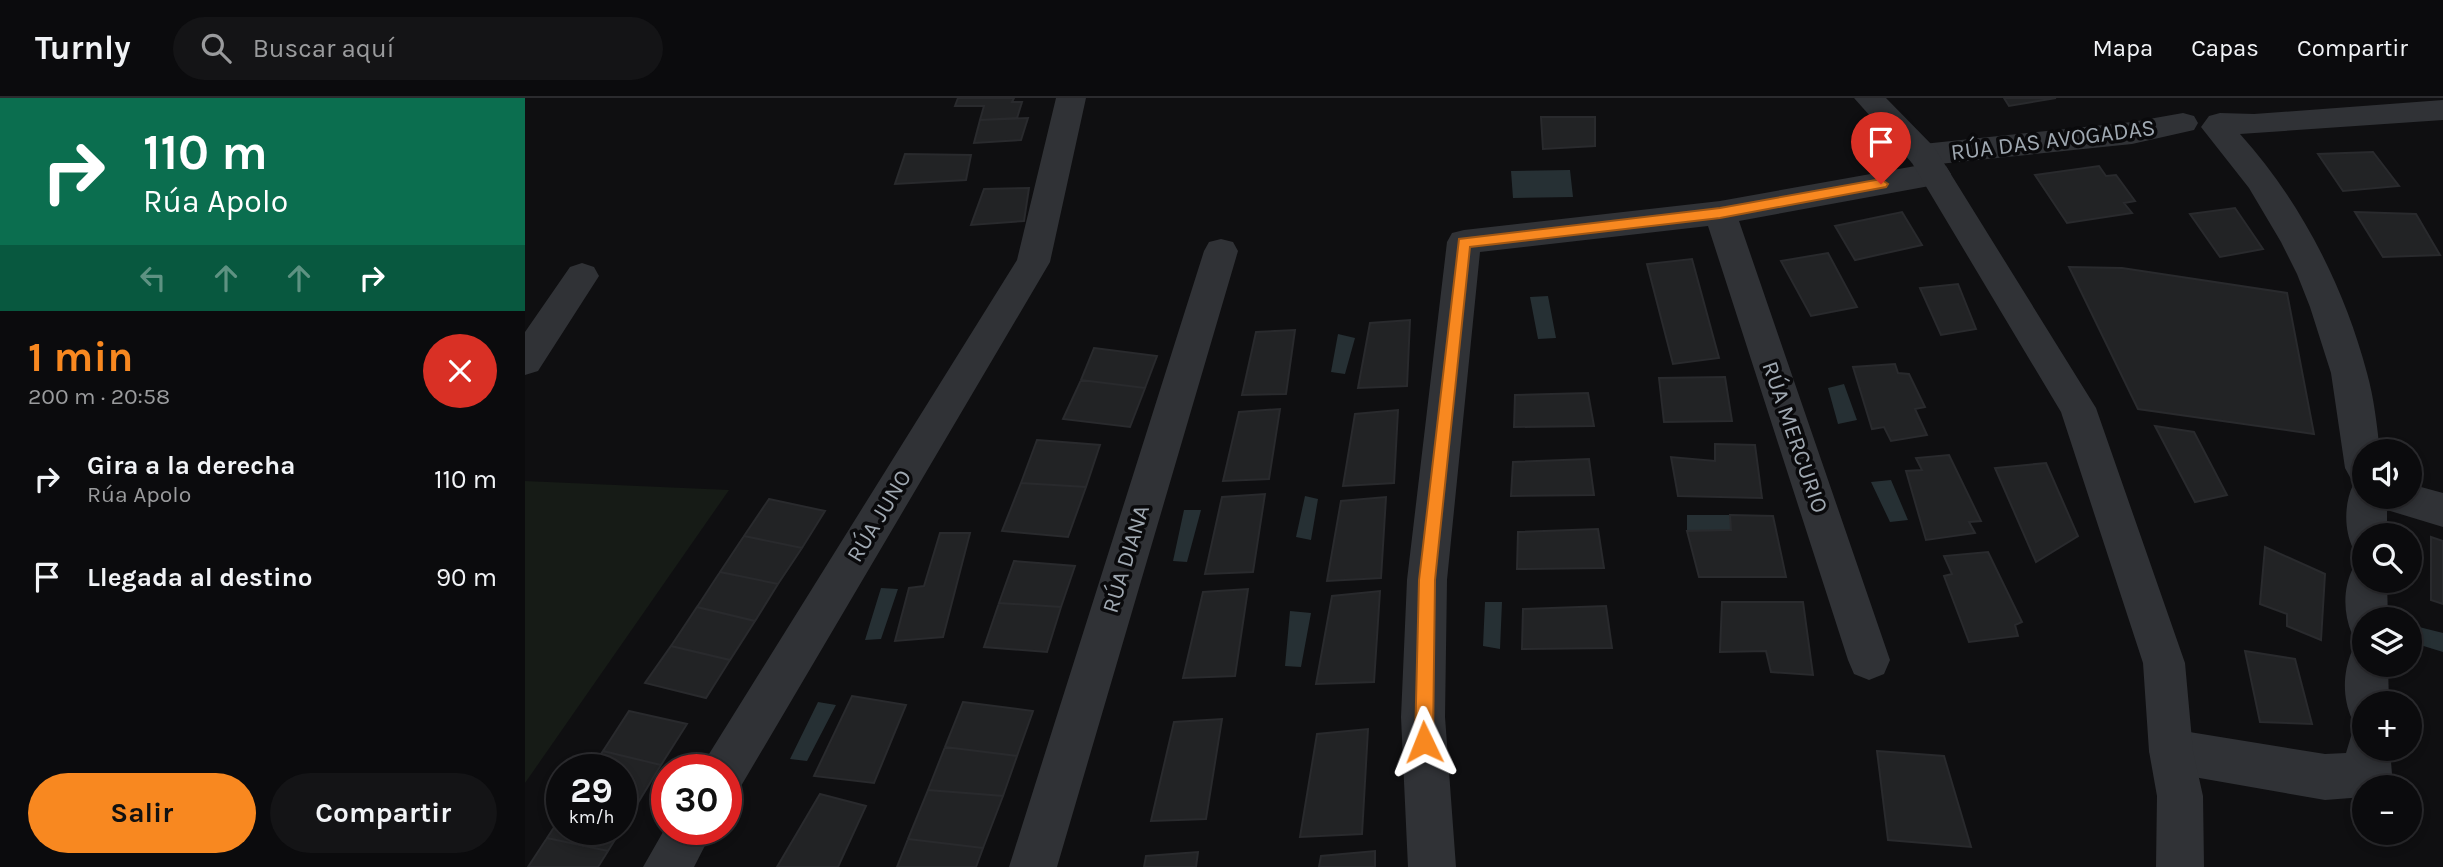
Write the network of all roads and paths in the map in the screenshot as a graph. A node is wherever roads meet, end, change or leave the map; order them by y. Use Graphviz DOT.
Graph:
graph roads {
  1 [pos="1071,98"];
  2 [pos="1869,98"];
  3 [pos="2174,110"];
  4 [pos="2443,110"];
  5 [pos="2218,125"];
  6 [pos="1929,165"];
  7 [pos="1720,213"];
  8 [pos="1221,251"];
  9 [pos="582,276"];
  10 [pos="525,361"];
  11 [pos="2359,439"];
  12 [pos="2422,504"];
  13 [pos="2443,510"];
  14 [pos="1869,660"];
  15 [pos="2171,751"];
  16 [pos="735,754"];
  17 [pos="2369,761"];
  18 [pos="680,845"];
  19 [pos="667,867"];
  20 [pos="1033,867"];
  21 [pos="1432,867"];
  22 [pos="2181,867"];
  1 -- 16 [label="street, RÚA JUNO"];
  2 -- 6 [label="street"];
  3 -- 5 [label="street, RÚA DAS AVOGADAS"];
  3 -- 6 [label="street, RÚA DAS AVOGADAS"];
  4 -- 5 [label="street"];
  5 -- 11 [label="street"];
  6 -- 7 [label="street, RÚA DAS AVOGADAS"];
  6 -- 15 [label="street"];
  7 -- 14 [label="street, RÚA MERCURIO"];
  7 -- 21 [label="street, RÚA DAS AVOGADAS"];
  8 -- 20 [label="street, RÚA DIANA"];
  9 -- 10 [label="street"];
  12 -- 13 [label="street"];
  15 -- 17 [label="street"];
  15 -- 22 [label="street"];
  18 -- 19 [label="street"];
}
